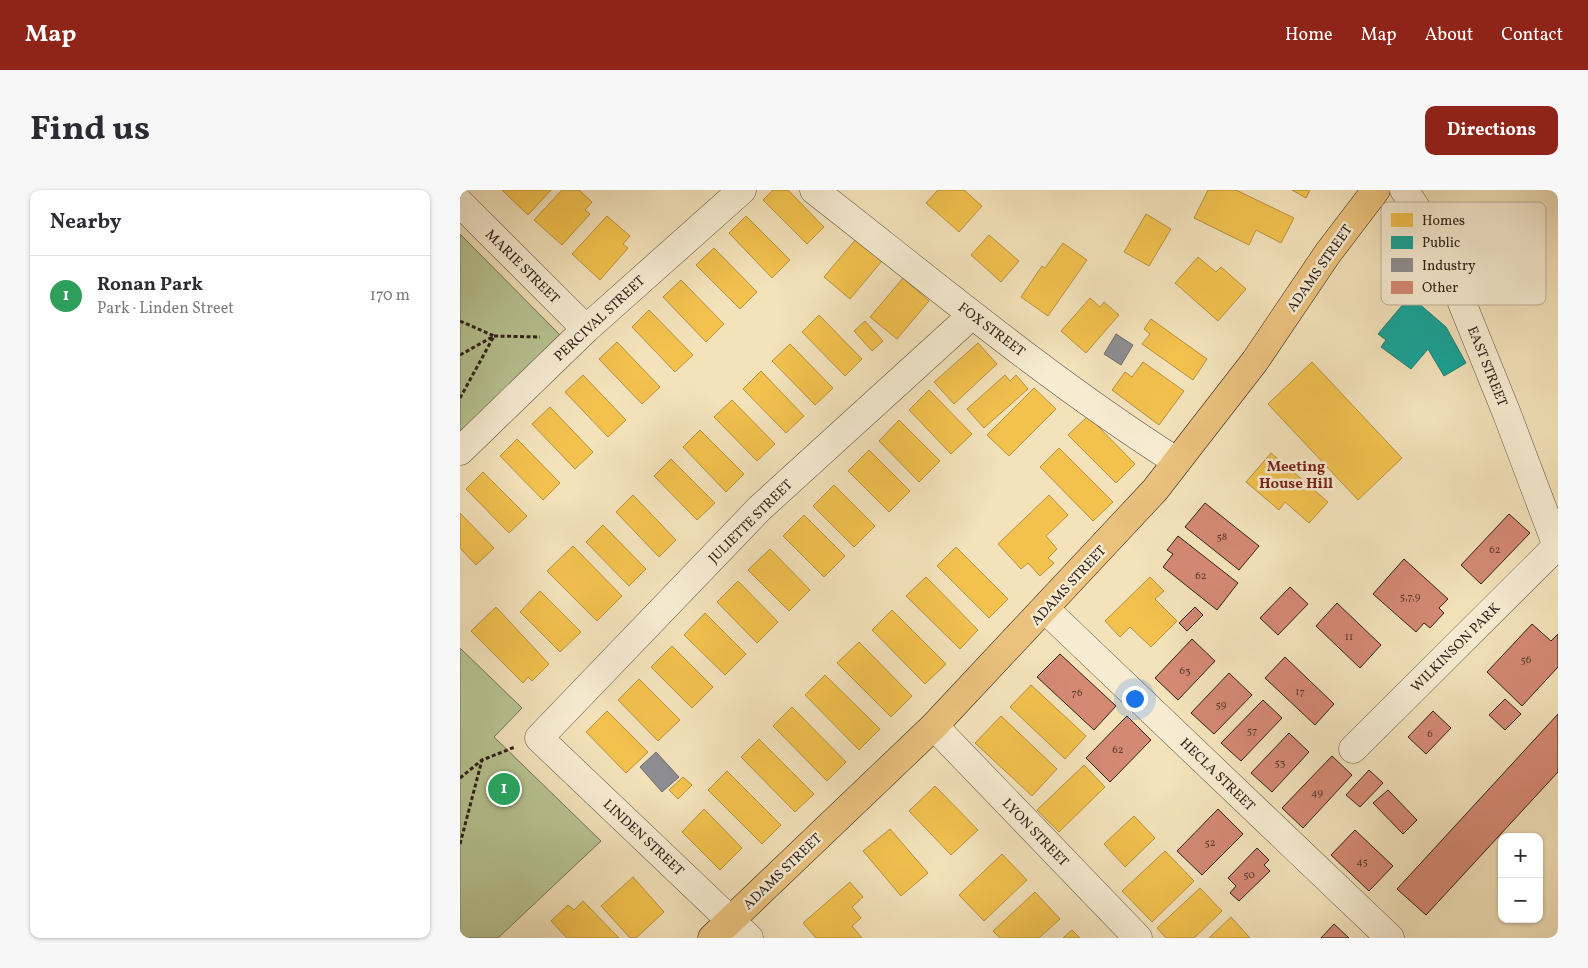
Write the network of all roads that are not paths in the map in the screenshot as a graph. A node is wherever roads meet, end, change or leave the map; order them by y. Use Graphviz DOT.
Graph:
graph roads {
  1 [pos="742,190"];
  2 [pos="814,190"];
  3 [pos="1376,190"];
  4 [pos="1404,190"];
  5 [pos="1412,202"];
  6 [pos="460,203"];
  7 [pos="1463,305"];
  8 [pos="972,315"];
  9 [pos="586,329"];
  10 [pos="460,451"];
  11 [pos="1176,461"];
  12 [pos="1557,547"];
  13 [pos="1045,609"];
  14 [pos="934,726"];
  15 [pos="539,738"];
  16 [pos="1353,749"];
  17 [pos="731,932"];
  18 [pos="1138,938"];
  19 [pos="1390,938"];
  1 -- 9 [label="street, PERCIVAL STREET"];
  2 -- 8 [label="street, FOX STREET"];
  3 -- 11 [label="main road, ADAMS STREET"];
  4 -- 5 [label="street, EAST STREET"];
  6 -- 9 [label="street, MARIE STREET"];
  7 -- 12 [label="street, EAST STREET"];
  8 -- 11 [label="street, FOX STREET"];
  8 -- 15 [label="street, JULIETTE STREET"];
  9 -- 10 [label="street, PERCIVAL STREET"];
  11 -- 13 [label="main road, ADAMS STREET"];
  12 -- 16 [label="street, WILKINSON PARK"];
  13 -- 14 [label="main road, ADAMS STREET"];
  13 -- 19 [label="street, HECLA STREET"];
  14 -- 17 [label="main road, ADAMS STREET"];
  14 -- 18 [label="street, LYON STREET"];
  15 -- 17 [label="street, LINDEN STREET"];
}
